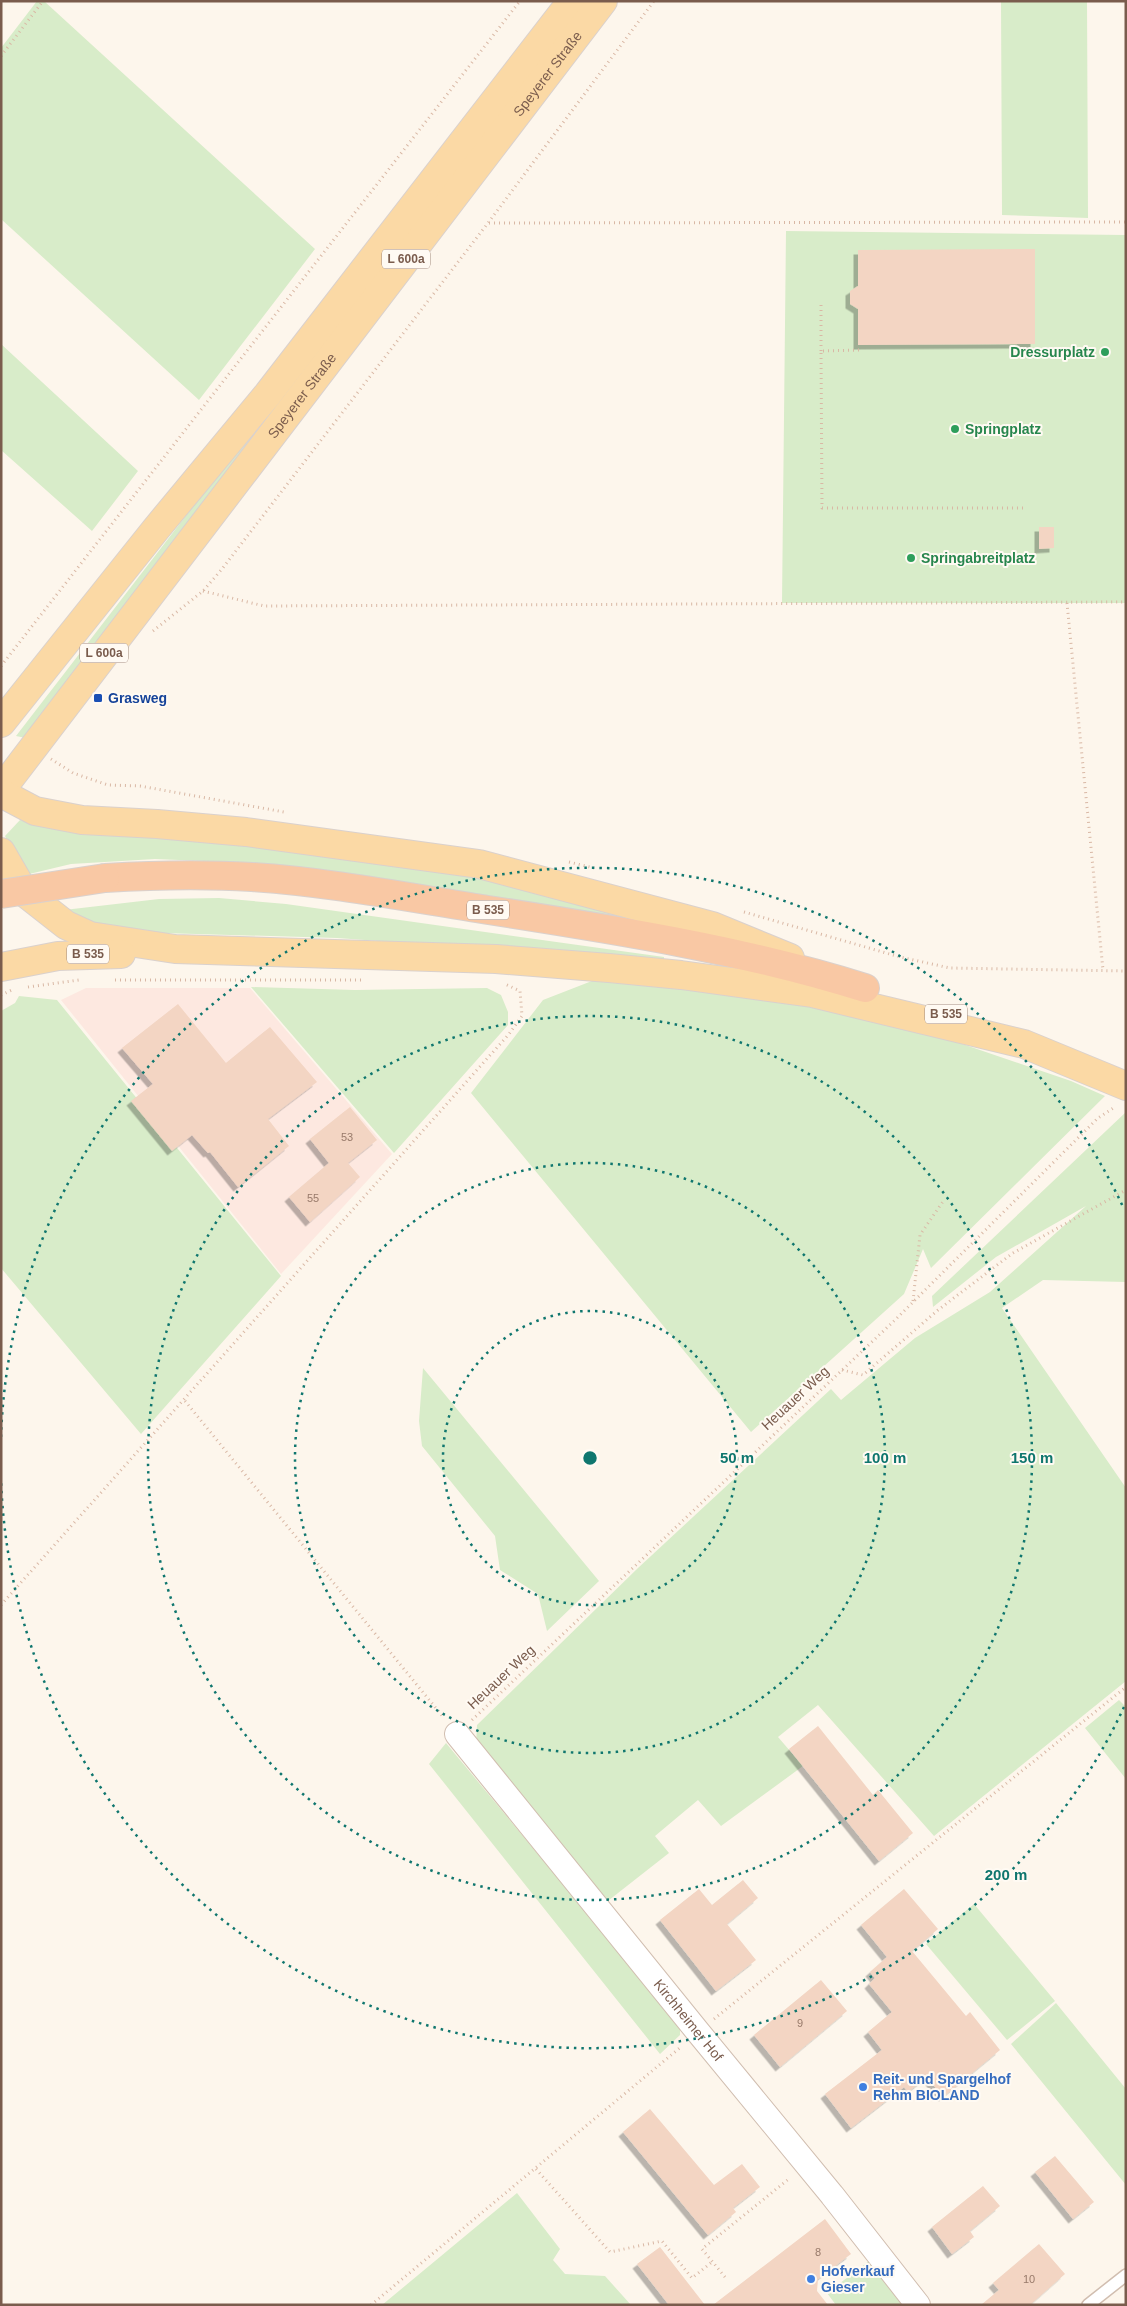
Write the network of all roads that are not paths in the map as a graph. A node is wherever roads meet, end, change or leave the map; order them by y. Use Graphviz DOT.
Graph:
graph roads {
  1 [pos="572,1"];
  2 [pos="603,1"];
  3 [pos="1,723"];
  4 [pos="1,792"];
  5 [pos="1,852"];
  6 [pos="1,894"];
  7 [pos="175,949"];
  8 [pos="8,978"];
  9 [pos="865,988"];
  10 [pos="1024,1044"];
  11 [pos="1118,1090"];
  12 [pos="457,1734"];
  13 [pos="1126,2275"];
  14 [pos="918,2305"];
  15 [pos="1088,2305"];
  1 -- 3 [label="main road, Speyerer Straße / L 600a"];
  2 -- 4 [label="main road, Speyerer Straße / L 600a"];
  4 -- 9 [label="main road"];
  5 -- 7 [label="main road"];
  6 -- 9 [label="highway, B 535, bridge"];
  7 -- 8 [label="main road, B 535"];
  7 -- 10 [label="main road, B 535"];
  9 -- 10 [label="main road, B 535"];
  10 -- 11 [label="main road, B 535"];
  12 -- 14 [label="street, Kirchheimer Hof"];
  13 -- 15 [label="lane"];
}
